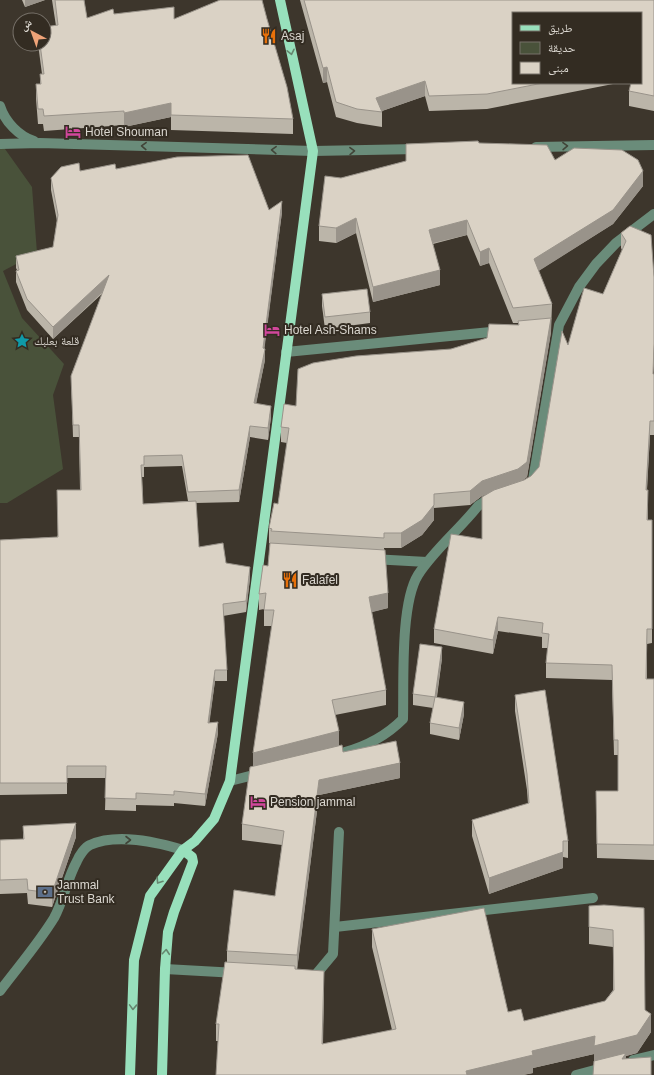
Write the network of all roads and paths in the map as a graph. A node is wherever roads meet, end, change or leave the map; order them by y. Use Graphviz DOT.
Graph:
graph roads {
  1 [pos="280,0"];
  2 [pos="0,106"];
  3 [pos="40,143"];
  4 [pos="0,144"];
  5 [pos="654,145"];
  6 [pos="527,147"];
  7 [pos="432,149"];
  8 [pos="312,151"];
  9 [pos="654,214"];
  10 [pos="512,330"];
  11 [pos="286,352"];
  12 [pos="520,490"];
  13 [pos="506,495"];
  14 [pos="364,558"];
  15 [pos="427,562"];
  16 [pos="335,755"];
  17 [pos="268,772"];
  18 [pos="230,781"];
  19 [pos="340,832"];
  20 [pos="183,850"];
  21 [pos="593,898"];
  22 [pos="335,927"];
  23 [pos="165,969"];
  24 [pos="250,974"];
  25 [pos="297,977"];
  26 [pos="0,991"];
  27 [pos="654,1055"];
  28 [pos="130,1075"];
  29 [pos="162,1075"];
  30 [pos="576,1075"];
  1 -- 8 [label="main road, one-way"];
  2 -- 3 [label="street"];
  3 -- 4 [label="street"];
  8 -- 3 [label="street, one-way"];
  6 -- 5 [label="street, one-way"];
  8 -- 7 [label="street, one-way"];
  8 -- 11 [label="main road"];
  9 -- 12 [label="street"];
  10 -- 11 [label="street"];
  11 -- 18 [label="main road"];
  13 -- 15 [label="street"];
  14 -- 15 [label="street"];
  15 -- 16 [label="street"];
  17 -- 18 [label="street"];
  18 -- 20 [label="main road"];
  19 -- 22 [label="street"];
  23 -- 20 [label="main road, one-way"];
  26 -- 20 [label="street, one-way"];
  20 -- 28 [label="main road, one-way"];
  21 -- 22 [label="street"];
  22 -- 25 [label="street"];
  23 -- 24 [label="street"];
  23 -- 29 [label="main road"];
  27 -- 30 [label="street"];
}
